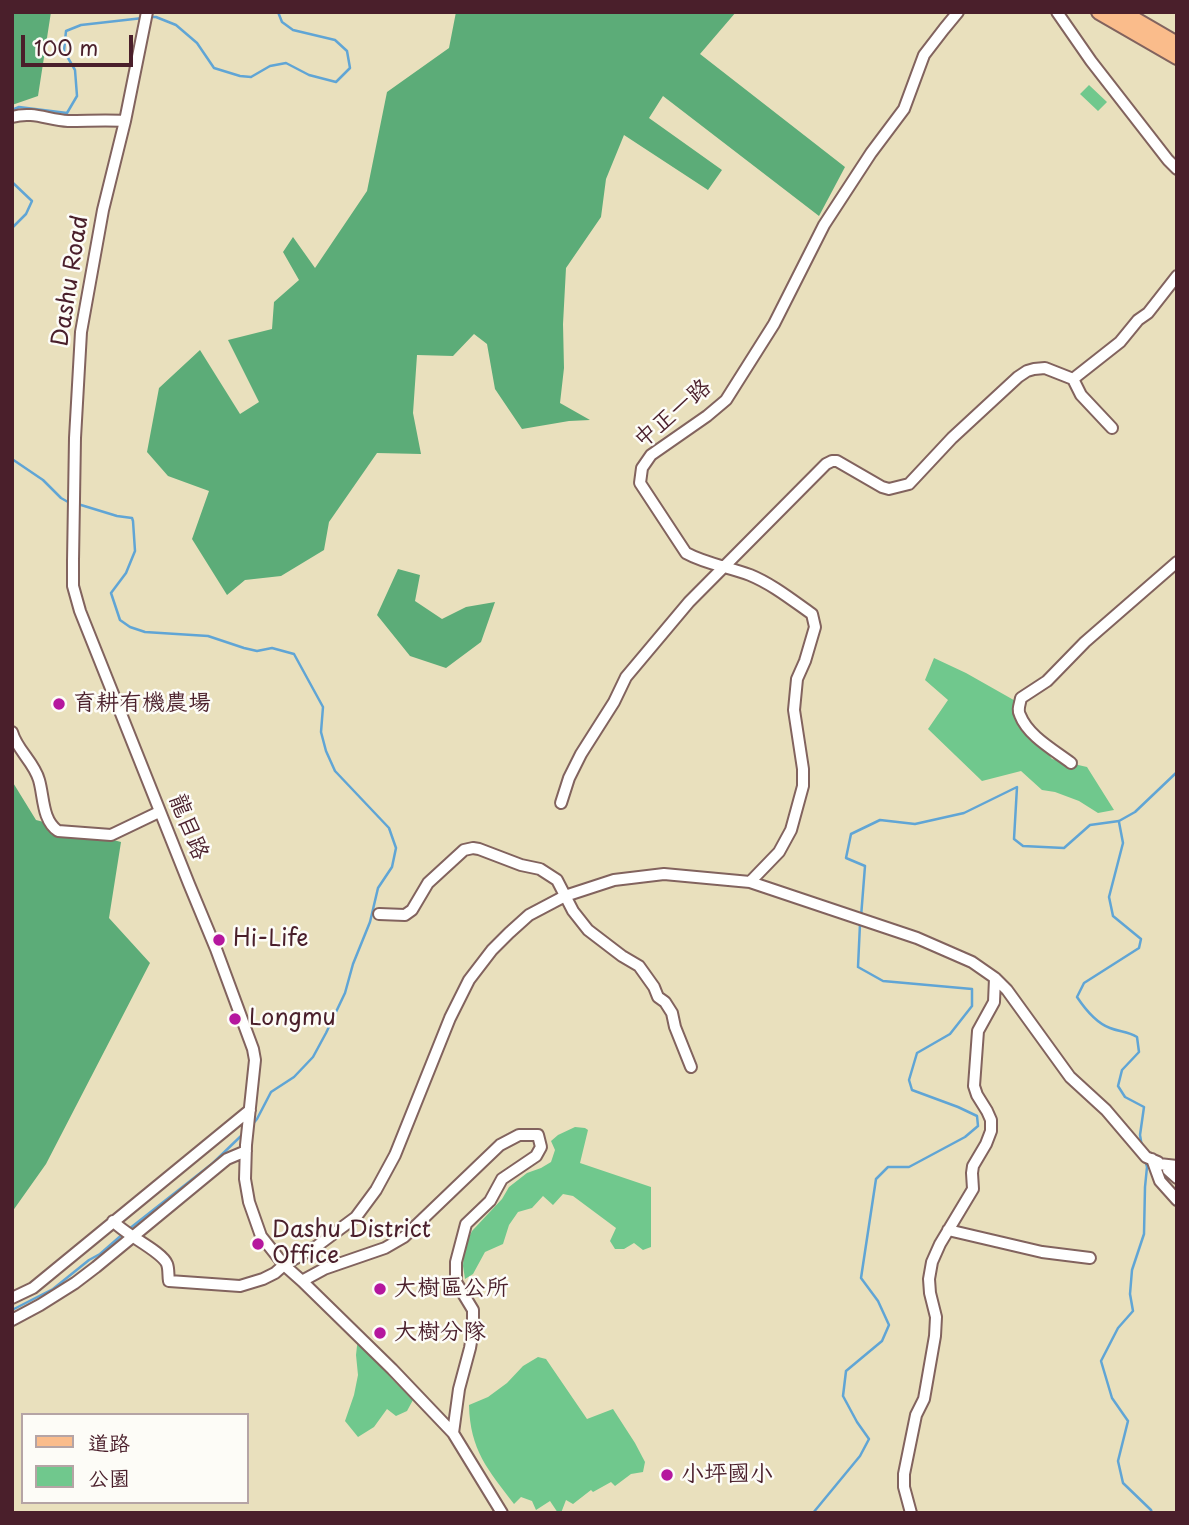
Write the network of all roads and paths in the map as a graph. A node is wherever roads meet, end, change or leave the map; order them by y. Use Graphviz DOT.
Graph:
graph roads {
  1 [pos="147,12"];
  2 [pos="958,12"];
  3 [pos="1057,12"];
  4 [pos="1100,12"];
  5 [pos="1122,12"];
  6 [pos="1177,44"];
  7 [pos="1177,57"];
  8 [pos="12,117"];
  9 [pos="125,121"];
  10 [pos="1177,169"];
  11 [pos="1177,276"];
  12 [pos="1073,379"];
  13 [pos="1112,428"];
  14 [pos="73,561"];
  15 [pos="1177,562"];
  16 [pos="724,567"];
  17 [pos="12,732"];
  18 [pos="1071,764"];
  19 [pos="561,803"];
  20 [pos="159,812"];
  21 [pos="750,882"];
  22 [pos="565,896"];
  23 [pos="379,914"];
  24 [pos="995,978"];
  25 [pos="691,1067"];
  26 [pos="250,1110"];
  27 [pos="246,1148"];
  28 [pos="1149,1157"];
  29 [pos="1174,1171"];
  30 [pos="1177,1200"];
  31 [pos="115,1224"];
  32 [pos="948,1230"];
  33 [pos="130,1236"];
  34 [pos="1090,1258"];
  35 [pos="284,1265"];
  36 [pos="302,1281"];
  37 [pos="37,1297"];
  38 [pos="12,1298"];
  39 [pos="12,1320"];
  40 [pos="453,1433"];
  41 [pos="502,1513"];
  42 [pos="911,1513"];
  1 -- 9 [label="street, Dashu Road"];
  2 -- 16 [label="street, 中正一路"];
  3 -- 10 [label="street"];
  4 -- 7 [label="main road"];
  5 -- 6 [label="main road"];
  8 -- 9 [label="street"];
  9 -- 14 [label="street, Dashu Road"];
  11 -- 12 [label="street"];
  12 -- 13 [label="street"];
  12 -- 16 [label="street"];
  14 -- 20 [label="street, 龍目路"];
  15 -- 18 [label="street"];
  16 -- 19 [label="street"];
  16 -- 21 [label="street, 中正一路"];
  17 -- 20 [label="street"];
  20 -- 26 [label="street, 龍目路"];
  21 -- 22 [label="street"];
  21 -- 24 [label="street"];
  22 -- 23 [label="street"];
  22 -- 25 [label="street"];
  22 -- 35 [label="street"];
  24 -- 28 [label="street"];
  24 -- 32 [label="street"];
  26 -- 27 [label="street, 龍目路"];
  26 -- 31 [label="street"];
  27 -- 33 [label="street"];
  27 -- 35 [label="street"];
  28 -- 29 [label="street"];
  28 -- 30 [label="street"];
  31 -- 33 [label="street"];
  31 -- 37 [label="street"];
  32 -- 34 [label="street"];
  32 -- 42 [label="street"];
  33 -- 35 [label="street"];
  33 -- 37 [label="street"];
  35 -- 36 [label="street"];
  36 -- 40 [label="street"];
  36 -- 40 [label="street"];
  37 -- 38 [label="street"];
  37 -- 39 [label="street"];
  40 -- 41 [label="street"];
}
